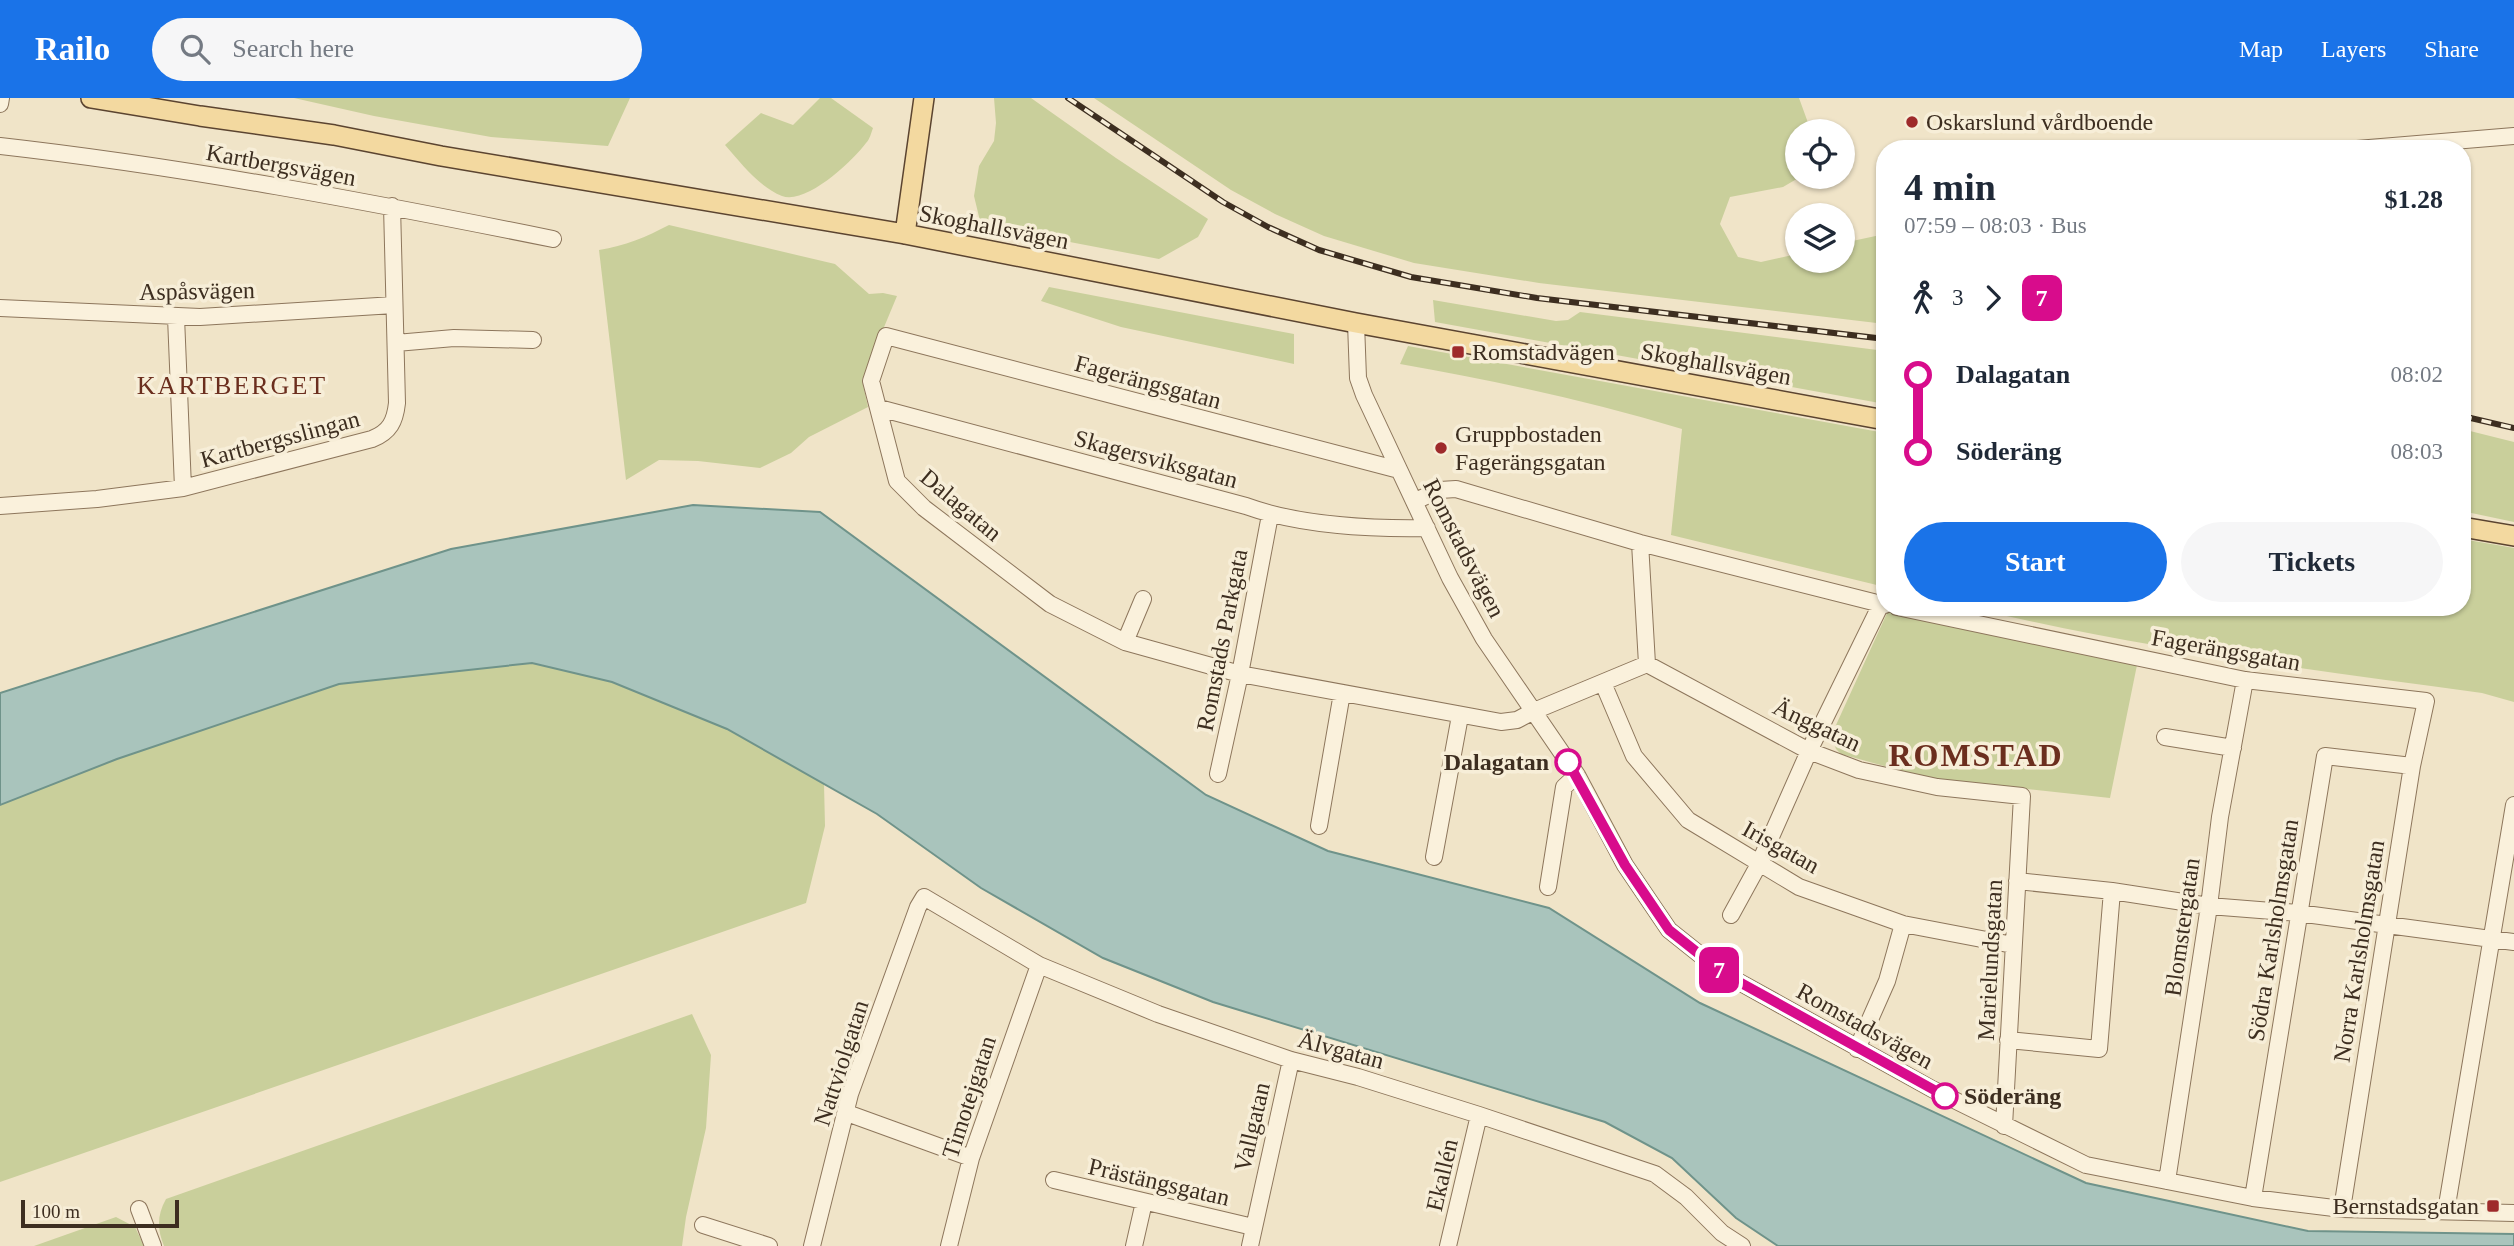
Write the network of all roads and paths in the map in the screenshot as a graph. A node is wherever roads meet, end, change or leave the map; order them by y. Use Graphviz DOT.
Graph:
graph roads {
  1 [pos="1,98"];
  2 [pos="91,98"];
  3 [pos="924,98"];
  4 [pos="0,104"];
  5 [pos="2514,136"];
  6 [pos="2466,140"];
  7 [pos="0,146"];
  8 [pos="392,206"];
  9 [pos="905,234"];
  10 [pos="553,239"];
  11 [pos="394,305"];
  12 [pos="0,308"];
  13 [pos="176,317"];
  14 [pos="1356,323"];
  15 [pos="886,335"];
  16 [pos="533,340"];
  17 [pos="396,343"];
  18 [pos="879,408"];
  19 [pos="1876,418"];
  20 [pos="1399,470"];
  21 [pos="183,488"];
  22 [pos="1415,502"];
  23 [pos="0,506"];
  24 [pos="1270,515"];
  25 [pos="1427,528"];
  26 [pos="2471,529"];
  27 [pos="2514,536"];
  28 [pos="1640,543"];
  29 [pos="1143,599"];
  30 [pos="1876,602"];
  31 [pos="1877,616"];
  32 [pos="1941,616"];
  33 [pos="1125,642"];
  34 [pos="1647,664"];
  35 [pos="1240,674"];
  36 [pos="2245,680"];
  37 [pos="1603,683"];
  38 [pos="1342,693"];
  39 [pos="2426,701"];
  40 [pos="1534,710"];
  41 [pos="1460,716"];
  42 [pos="2165,737"];
  43 [pos="2233,748"];
  44 [pos="1809,751"];
  45 [pos="2412,766"];
  46 [pos="1218,774"];
  47 [pos="1577,775"];
  48 [pos="2022,796"];
  49 [pos="2514,805"];
  50 [pos="1319,826"];
  51 [pos="1434,857"];
  52 [pos="1759,864"];
  53 [pos="2017,881"];
  54 [pos="1548,887"];
  55 [pos="2112,891"];
  56 [pos="924,897"];
  57 [pos="2209,906"];
  58 [pos="2298,913"];
  59 [pos="1731,915"];
  60 [pos="1903,924"];
  61 [pos="2386,926"];
  62 [pos="2492,939"];
  63 [pos="2514,942"];
  64 [pos="2013,945"];
  65 [pos="1040,965"];
  66 [pos="2008,1040"];
  67 [pos="1857,1049"];
  68 [pos="1291,1060"];
  69 [pos="847,1113"];
  70 [pos="1479,1115"];
  71 [pos="2004,1126"];
  72 [pos="971,1158"];
  73 [pos="1054,1180"];
  74 [pos="2167,1181"];
  75 [pos="2253,1198"];
  76 [pos="1144,1202"];
  77 [pos="139,1209"];
  78 [pos="2342,1209"];
  79 [pos="2446,1211"];
  80 [pos="2514,1213"];
  81 [pos="703,1225"];
  82 [pos="1254,1227"];
  83 [pos="1719,1239"];
  84 [pos="153,1246"];
  85 [pos="769,1246"];
  86 [pos="812,1246"];
  87 [pos="950,1246"];
  88 [pos="1134,1246"];
  89 [pos="1250,1246"];
  90 [pos="1448,1246"];
  91 [pos="1741,1246"];
  1 -- 4 [label="street"];
  2 -- 9 [label="main road, Skoghallsvägen"];
  3 -- 9 [label="main road"];
  5 -- 6 [label="street"];
  7 -- 8 [label="street, Kartbergsvägen"];
  8 -- 10 [label="street, Kartbergsvägen"];
  8 -- 11 [label="street, Kartbergsslingan"];
  9 -- 14 [label="main road, Skoghallsvägen"];
  11 -- 13 [label="street, Aspåsvägen"];
  11 -- 17 [label="street, Kartbergsslingan"];
  12 -- 13 [label="street, Aspåsvägen"];
  13 -- 21 [label="street"];
  14 -- 19 [label="main road, Skoghallsvägen"];
  14 -- 20 [label="street, Romstadsvägen"];
  15 -- 18 [label="street, Dalagatan"];
  15 -- 20 [label="street, Fagerängsgatan"];
  16 -- 17 [label="street"];
  17 -- 21 [label="street, Kartbergsslingan"];
  18 -- 24 [label="street, Skagersviksgatan"];
  18 -- 33 [label="street, Dalagatan"];
  20 -- 22 [label="street, Romstadsvägen"];
  21 -- 23 [label="street, Kartbergsslingan"];
  22 -- 25 [label="street, Romstadsvägen"];
  22 -- 28 [label="street"];
  24 -- 25 [label="street, Skagersviksgatan"];
  24 -- 35 [label="street, Romstads Parkgata"];
  25 -- 40 [label="street, Romstadsvägen"];
  26 -- 27 [label="main road"];
  28 -- 30 [label="street"];
  28 -- 34 [label="street"];
  29 -- 33 [label="street"];
  31 -- 44 [label="street"];
  32 -- 36 [label="street, Fagerängsgatan"];
  33 -- 35 [label="street, Dalagatan"];
  34 -- 37 [label="street, Dalagatan"];
  34 -- 44 [label="street, Änggatan"];
  35 -- 38 [label="street, Dalagatan"];
  35 -- 46 [label="street, Romstads Parkgata"];
  36 -- 39 [label="street, Fagerängsgatan"];
  36 -- 43 [label="street, Blomstergatan"];
  37 -- 40 [label="street, Dalagatan"];
  37 -- 52 [label="street, Irisgatan"];
  38 -- 41 [label="street, Dalagatan"];
  38 -- 50 [label="street"];
  39 -- 45 [label="street, Norra Karlsholmsgatan"];
  40 -- 41 [label="street, Dalagatan"];
  40 -- 47 [label="street, Romstadsvägen"];
  41 -- 51 [label="street"];
  42 -- 43 [label="street"];
  43 -- 57 [label="street, Blomstergatan"];
  44 -- 48 [label="street, Änggatan"];
  44 -- 52 [label="street"];
  45 -- 58 [label="street, Södra Karlsholmsgatan"];
  45 -- 61 [label="street, Norra Karlsholmsgatan"];
  47 -- 54 [label="street"];
  47 -- 67 [label="street, Romstadsvägen"];
  48 -- 53 [label="street, Marielundsgatan"];
  49 -- 62 [label="street"];
  52 -- 59 [label="street"];
  52 -- 60 [label="street, Irisgatan"];
  53 -- 55 [label="street"];
  53 -- 64 [label="street, Marielundsgatan"];
  55 -- 57 [label="street"];
  55 -- 66 [label="street"];
  56 -- 65 [label="street, Älvgatan"];
  56 -- 69 [label="street, Nattviolgatan"];
  57 -- 58 [label="street"];
  57 -- 74 [label="street, Blomstergatan"];
  58 -- 61 [label="street"];
  58 -- 75 [label="street, Södra Karlsholmsgatan"];
  60 -- 64 [label="street, Irisgatan"];
  60 -- 67 [label="street"];
  61 -- 62 [label="street"];
  61 -- 78 [label="street, Norra Karlsholmsgatan"];
  62 -- 63 [label="street"];
  62 -- 79 [label="street"];
  64 -- 66 [label="street, Marielundsgatan"];
  65 -- 68 [label="street, Älvgatan"];
  65 -- 72 [label="street, Timotejgatan"];
  66 -- 71 [label="street, Marielundsgatan"];
  67 -- 71 [label="street, Romstadsvägen"];
  68 -- 70 [label="street, Älvgatan"];
  68 -- 82 [label="street, Vallgatan"];
  69 -- 72 [label="street"];
  69 -- 86 [label="street, Nattviolgatan"];
  70 -- 83 [label="street, Älvgatan"];
  70 -- 90 [label="street, Ekallén"];
  71 -- 74 [label="street, Romstadsvägen"];
  72 -- 87 [label="street, Timotejgatan"];
  73 -- 76 [label="street, Prästängsgatan"];
  74 -- 75 [label="street, Romstadsvägen"];
  75 -- 78 [label="street, Romstadsvägen"];
  76 -- 82 [label="street, Prästängsgatan"];
  76 -- 88 [label="street"];
  77 -- 84 [label="street"];
  78 -- 79 [label="street, Romstadsvägen"];
  79 -- 80 [label="street, Romstadsvägen"];
  81 -- 85 [label="street"];
  82 -- 89 [label="street, Vallgatan"];
  83 -- 91 [label="street, Älvgatan"];
}
